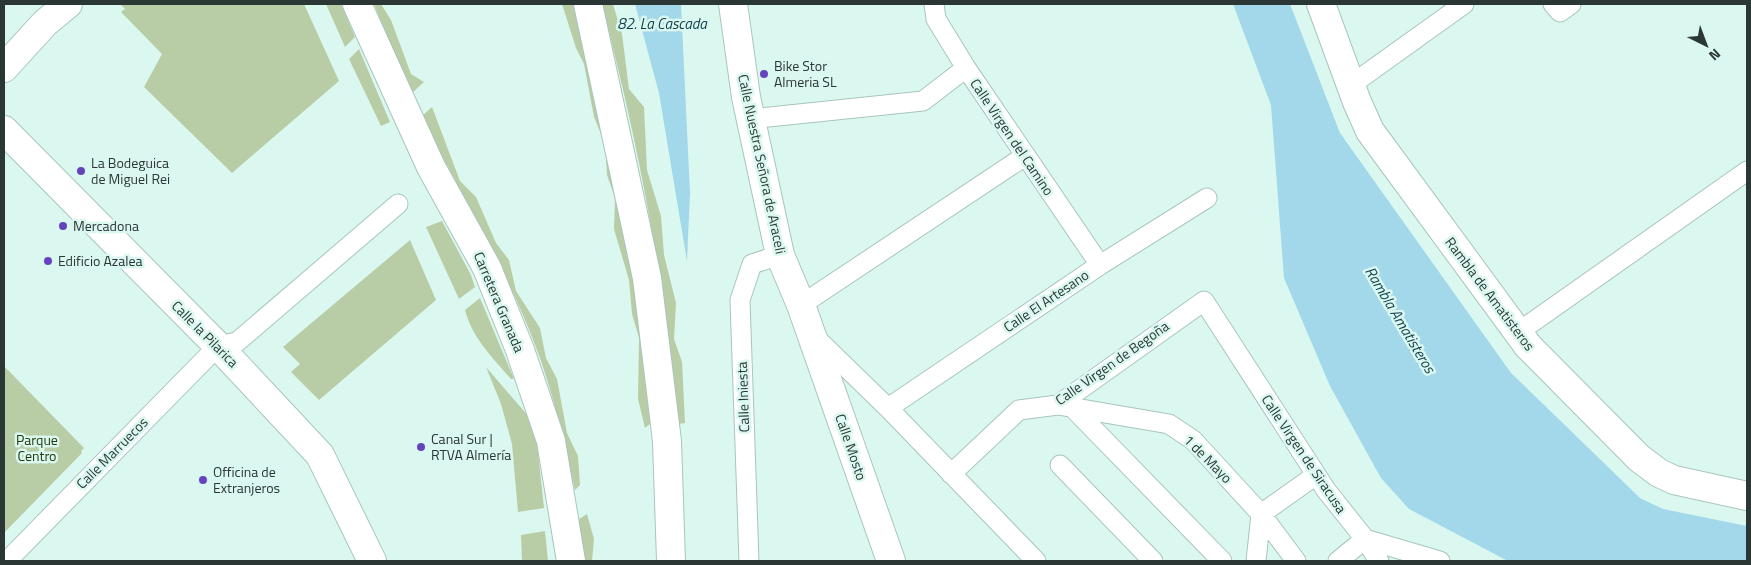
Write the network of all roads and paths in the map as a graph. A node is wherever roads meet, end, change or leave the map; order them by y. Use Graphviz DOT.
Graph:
graph roads {
  1 [pos="68,4"];
  2 [pos="357,4"];
  3 [pos="588,4"];
  4 [pos="733,4"];
  5 [pos="934,4"];
  6 [pos="1321,4"];
  7 [pos="1464,4"];
  8 [pos="1553,4"];
  9 [pos="1571,4"];
  10 [pos="4,68"];
  11 [pos="966,68"];
  12 [pos="1351,85"];
  13 [pos="750,119"];
  14 [pos="4,130"];
  15 [pos="1025,156"];
  16 [pos="1747,171"];
  17 [pos="1207,198"];
  18 [pos="398,204"];
  19 [pos="780,255"];
  20 [pos="1100,265"];
  21 [pos="1204,301"];
  22 [pos="801,305"];
  23 [pos="811,333"];
  24 [pos="1518,333"];
  25 [pos="218,346"];
  26 [pos="1066,406"];
  27 [pos="888,408"];
  28 [pos="1060,465"];
  29 [pos="951,474"];
  30 [pos="1316,475"];
  31 [pos="1747,496"];
  32 [pos="1261,514"];
  33 [pos="1365,539"];
  34 [pos="7,561"];
  35 [pos="372,561"];
  36 [pos="571,561"];
  37 [pos="671,561"];
  38 [pos="749,561"];
  39 [pos="891,561"];
  40 [pos="1036,561"];
  41 [pos="1153,561"];
  42 [pos="1222,561"];
  43 [pos="1256,561"];
  44 [pos="1296,561"];
  45 [pos="1338,561"];
  46 [pos="1379,561"];
  47 [pos="1440,561"];
  1 -- 10 [label="street"];
  2 -- 36 [label="street, Carretera Granada"];
  3 -- 37 [label="street"];
  4 -- 13 [label="street, Calle Nuestra Señora de Araceli"];
  5 -- 11 [label="street, Calle Virgen del Camino"];
  6 -- 12 [label="street, Rambla de Amatisteros"];
  7 -- 12 [label="street"];
  8 -- 9 [label="street"];
  11 -- 13 [label="street"];
  11 -- 15 [label="street, Calle Virgen del Camino"];
  12 -- 24 [label="street, Rambla de Amatisteros"];
  13 -- 19 [label="street, Calle Nuestra Señora de Araceli"];
  14 -- 25 [label="street, Calle la Pilarica"];
  15 -- 20 [label="street, Calle Virgen del Camino"];
  15 -- 22 [label="street"];
  16 -- 24 [label="street"];
  17 -- 20 [label="street, Calle El Artesano"];
  18 -- 25 [label="street"];
  19 -- 22 [label="street, Calle Nuestra Señora de Araceli"];
  19 -- 38 [label="street, Calle Iniesta"];
  20 -- 27 [label="street, Calle El Artesano"];
  21 -- 26 [label="street, Calle Virgen de Begoña"];
  21 -- 30 [label="street, Calle Virgen de Siracusa"];
  22 -- 23 [label="street, Calle Nuestra Señora de Araceli"];
  23 -- 27 [label="street, Calle Nuestra Señora de Araceli"];
  23 -- 39 [label="street, Calle Mosto"];
  24 -- 31 [label="street, Rambla de Amatisteros"];
  25 -- 34 [label="street, Calle Marruecos"];
  25 -- 35 [label="street, Calle la Pilarica"];
  26 -- 29 [label="street, Calle Virgen de Begoña"];
  26 -- 32 [label="street, 1 de Mayo"];
  26 -- 42 [label="street"];
  27 -- 29 [label="street, Calle Nuestra Señora de Araceli"];
  28 -- 41 [label="street"];
  29 -- 40 [label="street, Calle Nuestra Señora de Araceli"];
  30 -- 32 [label="street"];
  30 -- 33 [label="street, Calle Virgen de Siracusa"];
  32 -- 43 [label="street"];
  32 -- 44 [label="street, 1 de Mayo"];
  33 -- 45 [label="street"];
  33 -- 46 [label="street, Calle Virgen de Siracusa"];
  33 -- 47 [label="street"];
}
